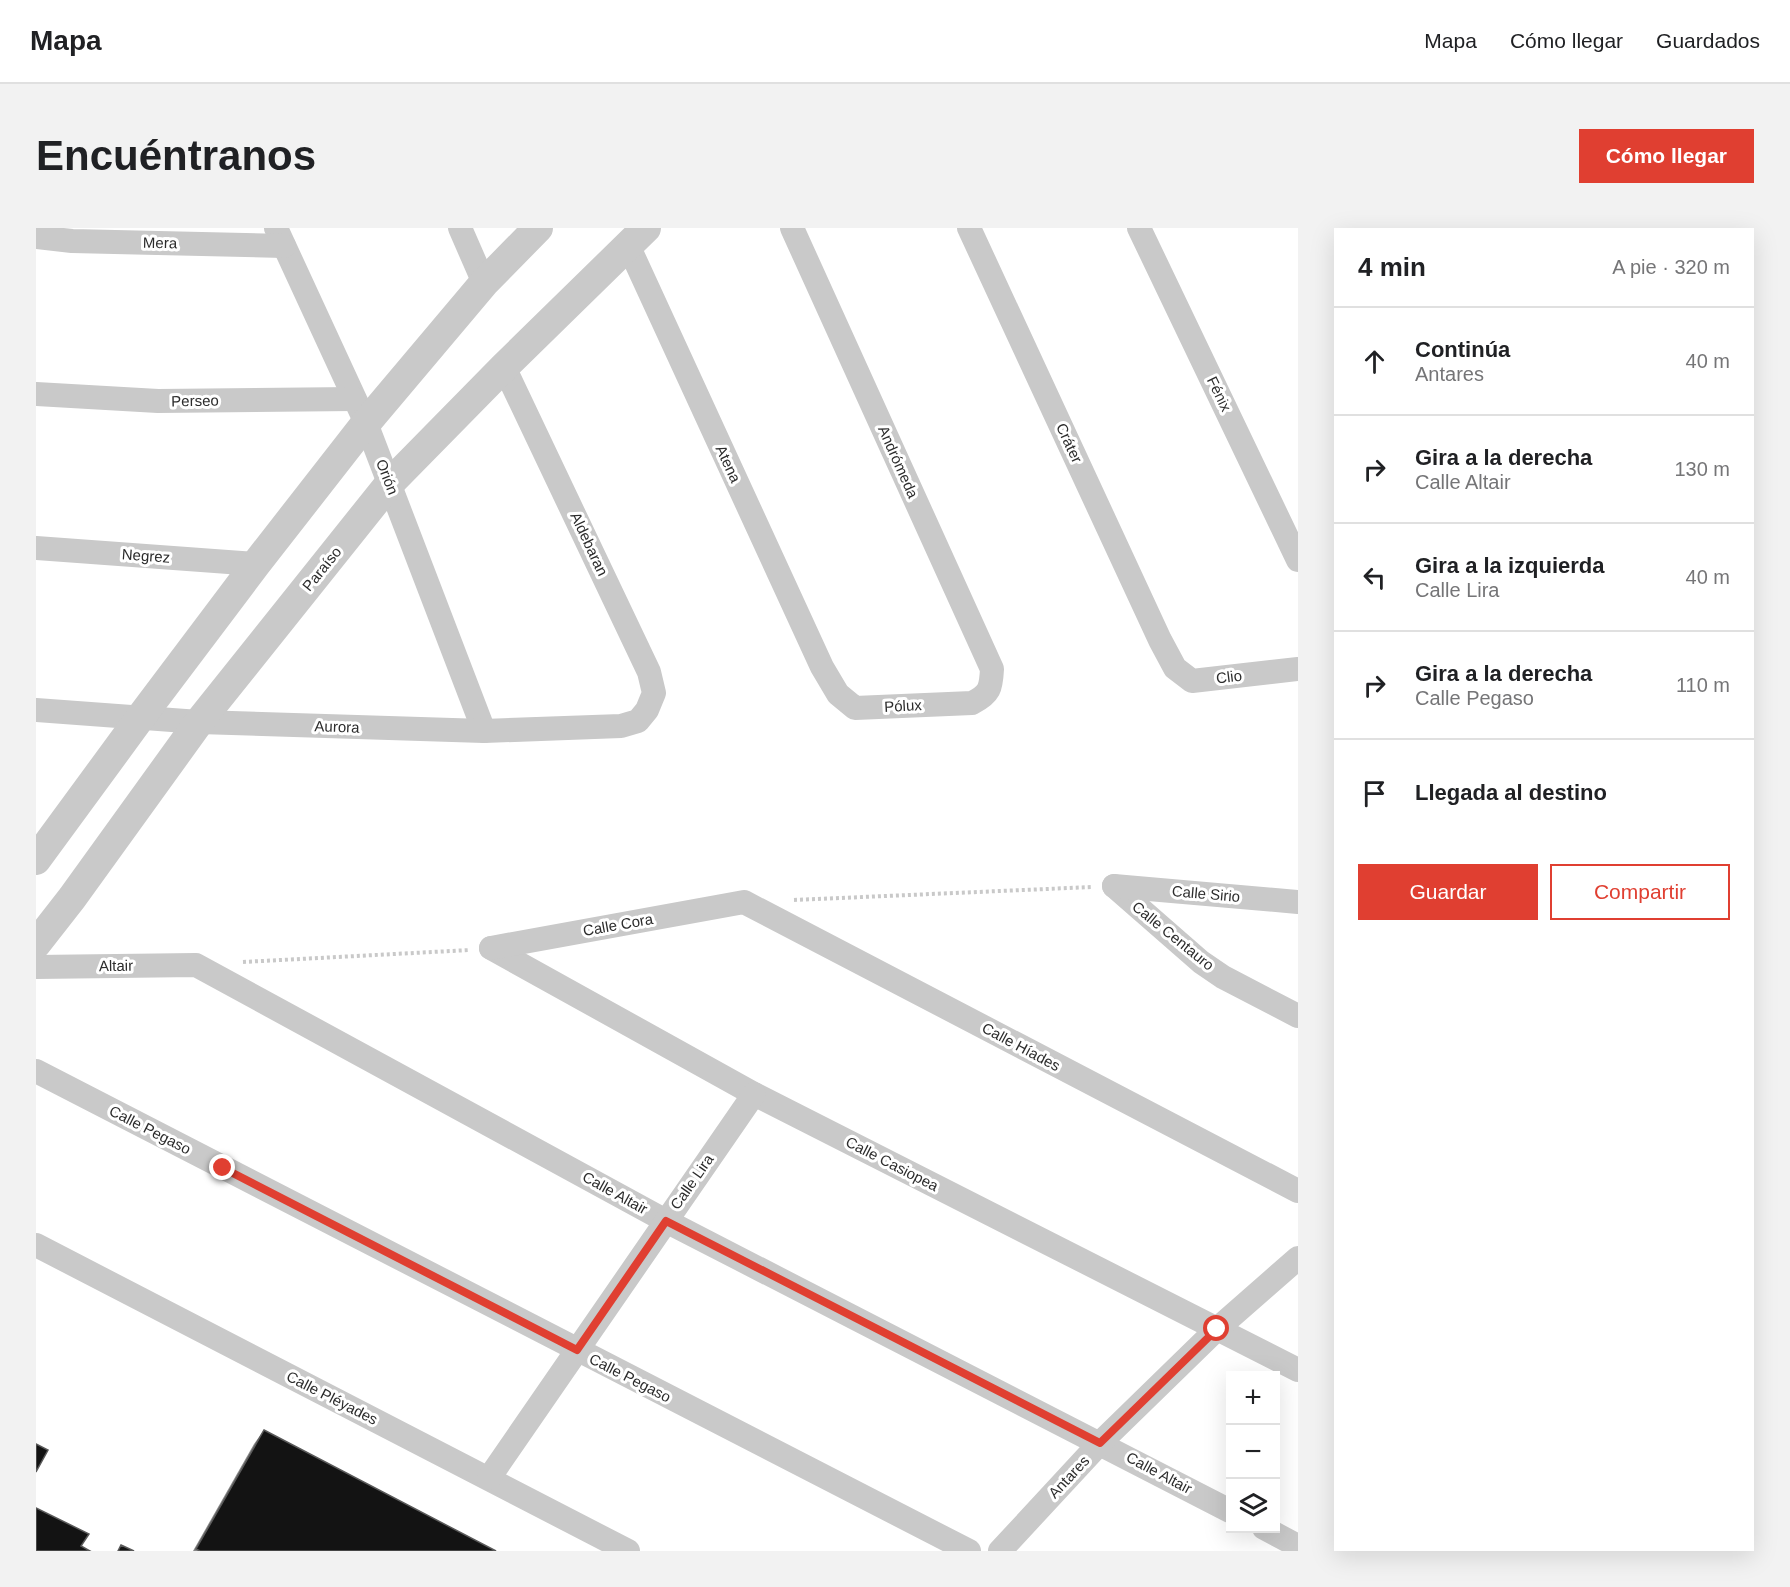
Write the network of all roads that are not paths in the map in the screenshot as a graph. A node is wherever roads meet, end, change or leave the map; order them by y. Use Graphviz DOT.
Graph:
graph roads {
  1 [pos="460,228"];
  2 [pos="538,228"];
  3 [pos="792,228"];
  4 [pos="969,228"];
  5 [pos="1139,228"];
  6 [pos="637,236"];
  7 [pos="36,237"];
  8 [pos="280,237"];
  9 [pos="484,283"];
  10 [pos="504,366"];
  11 [pos="36,394"];
  12 [pos="360,411"];
  13 [pos="390,483"];
  14 [pos="36,548"];
  15 [pos="1298,560"];
  16 [pos="256,564"];
  17 [pos="1169,658"];
  18 [pos="1298,669"];
  19 [pos="830,683"];
  20 [pos="985,697"];
  21 [pos="36,710"];
  22 [pos="140,718"];
  23 [pos="638,721"];
  24 [pos="199,722"];
  25 [pos="483,731"];
  26 [pos="36,860"];
  27 [pos="1114,886"];
  28 [pos="744,902"];
  29 [pos="1298,902"];
  30 [pos="36,944"];
  31 [pos="491,948"];
  32 [pos="196,965"];
  33 [pos="36,967"];
  34 [pos="1298,1016"];
  35 [pos="36,1071"];
  36 [pos="754,1094"];
  37 [pos="1298,1191"];
  38 [pos="666,1221"];
  39 [pos="36,1245"];
  40 [pos="1298,1258"];
  41 [pos="1217,1329"];
  42 [pos="577,1350"];
  43 [pos="1298,1370"];
  44 [pos="1100,1443"];
  45 [pos="489,1478"];
  46 [pos="1226,1509"];
  47 [pos="1273,1533"];
  48 [pos="1298,1546"];
  49 [pos="628,1551"];
  50 [pos="969,1551"];
  51 [pos="1000,1551"];
  1 -- 9 [label="street"];
  2 -- 9 [label="street"];
  3 -- 20 [label="street, Andrómeda"];
  4 -- 17 [label="street, Cráter"];
  5 -- 15 [label="street, Fénix"];
  6 -- 10 [label="street, Paraíso"];
  6 -- 19 [label="street, Atena"];
  7 -- 8 [label="street, Mera"];
  8 -- 12 [label="street, Orión"];
  9 -- 12 [label="street"];
  10 -- 13 [label="street, Paraíso"];
  10 -- 23 [label="street, Aldebaran"];
  11 -- 12 [label="street, Perseo"];
  12 -- 13 [label="street, Orión"];
  12 -- 16 [label="street"];
  13 -- 24 [label="street, Paraíso"];
  13 -- 25 [label="street, Orión"];
  14 -- 16 [label="street, Negrez"];
  16 -- 22 [label="street"];
  17 -- 18 [label="street, Clio"];
  19 -- 20 [label="street, Pólux"];
  21 -- 22 [label="street, Aurora"];
  22 -- 24 [label="street, Aurora"];
  22 -- 26 [label="street"];
  23 -- 25 [label="street, Aurora"];
  24 -- 25 [label="street, Aurora"];
  24 -- 30 [label="street, Paraíso"];
  27 -- 29 [label="street, Calle Sirio"];
  27 -- 34 [label="street, Calle Centauro"];
  28 -- 31 [label="street, Calle Cora"];
  28 -- 37 [label="street, Calle Híades"];
  31 -- 36 [label="street, Calle Casiopea"];
  32 -- 33 [label="street, Altair"];
  32 -- 38 [label="street, Calle Altair"];
  35 -- 42 [label="street, Calle Pegaso"];
  36 -- 38 [label="street, Calle Lira"];
  36 -- 41 [label="street, Calle Casiopea"];
  38 -- 42 [label="street, Calle Lira"];
  38 -- 44 [label="street, Calle Altair"];
  39 -- 45 [label="street, Calle Pléyades"];
  40 -- 41 [label="street, Antares"];
  41 -- 43 [label="street, Calle Casiopea"];
  41 -- 44 [label="street, Antares"];
  42 -- 45 [label="street, Calle Lira"];
  42 -- 50 [label="street, Calle Pegaso"];
  44 -- 46 [label="street, Calle Altair"];
  44 -- 51 [label="street, Antares"];
  45 -- 49 [label="street, Calle Pléyades"];
  47 -- 48 [label="street"];
}
